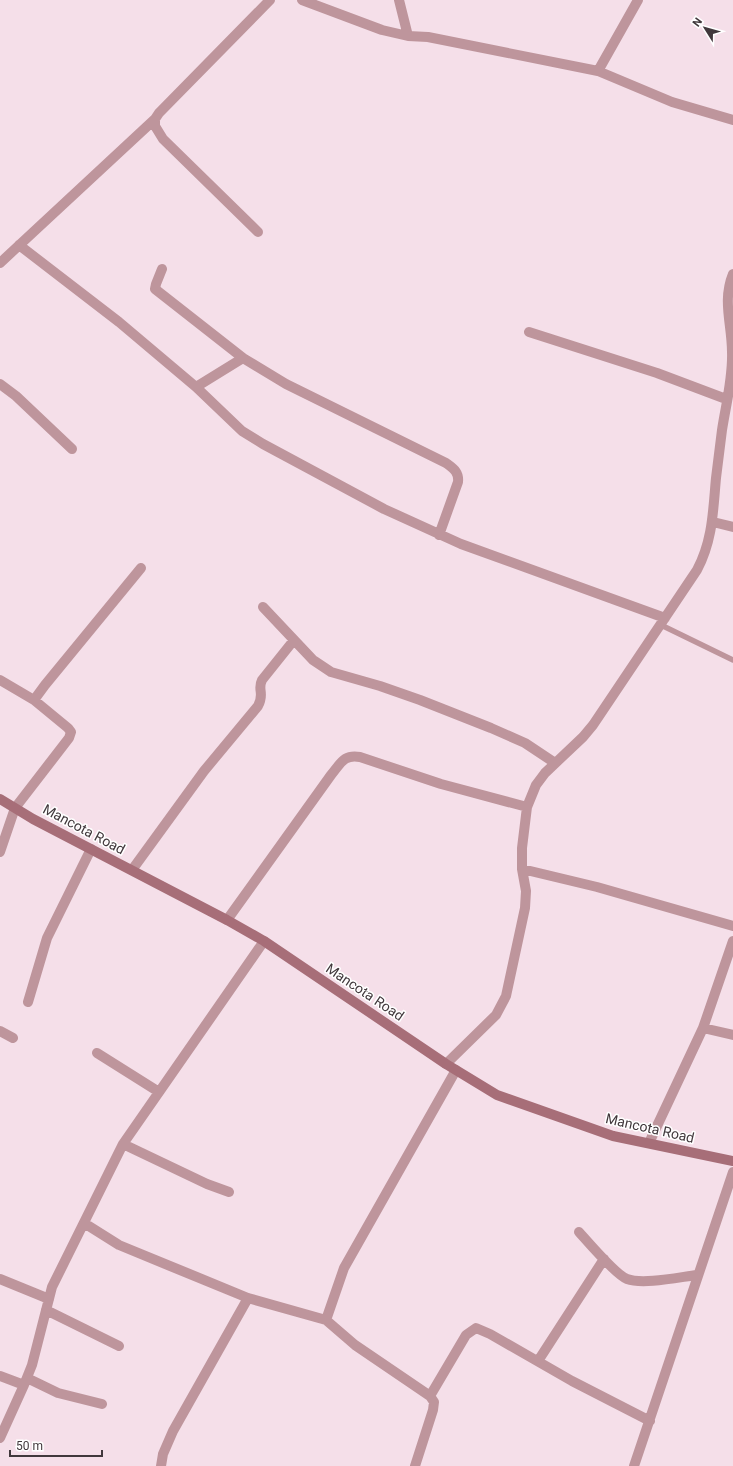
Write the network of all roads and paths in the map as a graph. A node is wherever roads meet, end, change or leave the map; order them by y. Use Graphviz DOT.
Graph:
graph roads {
  1 [pos="270,0"];
  2 [pos="302,0"];
  3 [pos="399,0"];
  4 [pos="638,0"];
  5 [pos="408,36"];
  6 [pos="598,72"];
  7 [pos="154,119"];
  8 [pos="733,120"];
  9 [pos="258,232"];
  10 [pos="18,245"];
  11 [pos="0,263"];
  12 [pos="162,269"];
  13 [pos="733,274"];
  14 [pos="529,332"];
  15 [pos="243,358"];
  16 [pos="732,370"];
  17 [pos="0,384"];
  18 [pos="196,387"];
  19 [pos="726,399"];
  20 [pos="72,449"];
  21 [pos="713,522"];
  22 [pos="733,527"];
  23 [pos="439,535"];
  24 [pos="141,568"];
  25 [pos="262,607"];
  26 [pos="663,621"];
  27 [pos="294,640"];
  28 [pos="733,660"];
  29 [pos="0,680"];
  30 [pos="34,700"];
  31 [pos="555,764"];
  32 [pos="0,799"];
  33 [pos="527,807"];
  34 [pos="15,808"];
  35 [pos="91,849"];
  36 [pos="0,852"];
  37 [pos="522,868"];
  38 [pos="132,870"];
  39 [pos="227,920"];
  40 [pos="733,926"];
  41 [pos="264,941"];
  42 [pos="733,941"];
  43 [pos="28,1002"];
  44 [pos="703,1028"];
  45 [pos="0,1031"];
  46 [pos="733,1035"];
  47 [pos="13,1038"];
  48 [pos="97,1053"];
  49 [pos="446,1064"];
  50 [pos="456,1070"];
  51 [pos="159,1092"];
  52 [pos="649,1143"];
  53 [pos="124,1144"];
  54 [pos="733,1161"];
  55 [pos="733,1172"];
  56 [pos="229,1192"];
  57 [pos="84,1223"];
  58 [pos="579,1232"];
  59 [pos="604,1259"];
  60 [pos="698,1275"];
  61 [pos="0,1279"];
  62 [pos="248,1298"];
  63 [pos="49,1299"];
  64 [pos="46,1310"];
  65 [pos="326,1320"];
  66 [pos="119,1346"];
  67 [pos="538,1361"];
  68 [pos="0,1376"];
  69 [pos="25,1382"];
  70 [pos="430,1396"];
  71 [pos="102,1404"];
  72 [pos="650,1422"];
  73 [pos="0,1438"];
  74 [pos="161,1466"];
  75 [pos="415,1466"];
  76 [pos="634,1466"];
  1 -- 7 [label="street"];
  2 -- 5 [label="street"];
  3 -- 5 [label="street"];
  4 -- 6 [label="street"];
  5 -- 6 [label="street"];
  6 -- 8 [label="street"];
  7 -- 9 [label="street"];
  7 -- 10 [label="street"];
  10 -- 11 [label="street"];
  10 -- 18 [label="street"];
  12 -- 15 [label="street"];
  13 -- 16 [label="street"];
  14 -- 19 [label="street"];
  15 -- 18 [label="street"];
  15 -- 23 [label="street"];
  16 -- 19 [label="street"];
  17 -- 20 [label="street"];
  18 -- 23 [label="street"];
  19 -- 21 [label="street"];
  21 -- 22 [label="street"];
  21 -- 26 [label="street"];
  23 -- 26 [label="street"];
  24 -- 30 [label="street"];
  25 -- 27 [label="street"];
  26 -- 28 [label="lane"];
  26 -- 31 [label="street"];
  27 -- 31 [label="street"];
  27 -- 38 [label="street"];
  29 -- 30 [label="street"];
  30 -- 34 [label="street"];
  31 -- 33 [label="street"];
  32 -- 34 [label="main road, Mancota Road"];
  33 -- 37 [label="street"];
  33 -- 39 [label="street"];
  34 -- 35 [label="main road, Mancota Road"];
  34 -- 36 [label="street"];
  35 -- 38 [label="main road, Mancota Road"];
  35 -- 43 [label="street"];
  37 -- 40 [label="street"];
  37 -- 49 [label="street"];
  38 -- 39 [label="main road, Mancota Road"];
  39 -- 41 [label="main road, Mancota Road"];
  41 -- 49 [label="main road, Mancota Road"];
  41 -- 51 [label="street"];
  42 -- 44 [label="street"];
  44 -- 46 [label="street"];
  44 -- 52 [label="street"];
  45 -- 47 [label="street"];
  48 -- 51 [label="street"];
  49 -- 50 [label="main road, Mancota Road"];
  50 -- 52 [label="main road, Mancota Road"];
  50 -- 65 [label="street"];
  51 -- 53 [label="street"];
  52 -- 54 [label="main road, Mancota Road"];
  53 -- 56 [label="street"];
  53 -- 57 [label="street"];
  55 -- 60 [label="street"];
  57 -- 62 [label="street"];
  57 -- 63 [label="street"];
  58 -- 59 [label="street"];
  59 -- 60 [label="street"];
  59 -- 67 [label="street"];
  60 -- 72 [label="street"];
  61 -- 63 [label="street"];
  62 -- 65 [label="street"];
  62 -- 74 [label="street"];
  63 -- 64 [label="street"];
  64 -- 66 [label="street"];
  64 -- 69 [label="street"];
  65 -- 70 [label="street"];
  67 -- 70 [label="street"];
  67 -- 72 [label="street"];
  68 -- 69 [label="street"];
  69 -- 71 [label="street"];
  69 -- 73 [label="street"];
  70 -- 75 [label="street"];
  72 -- 76 [label="street"];
}
